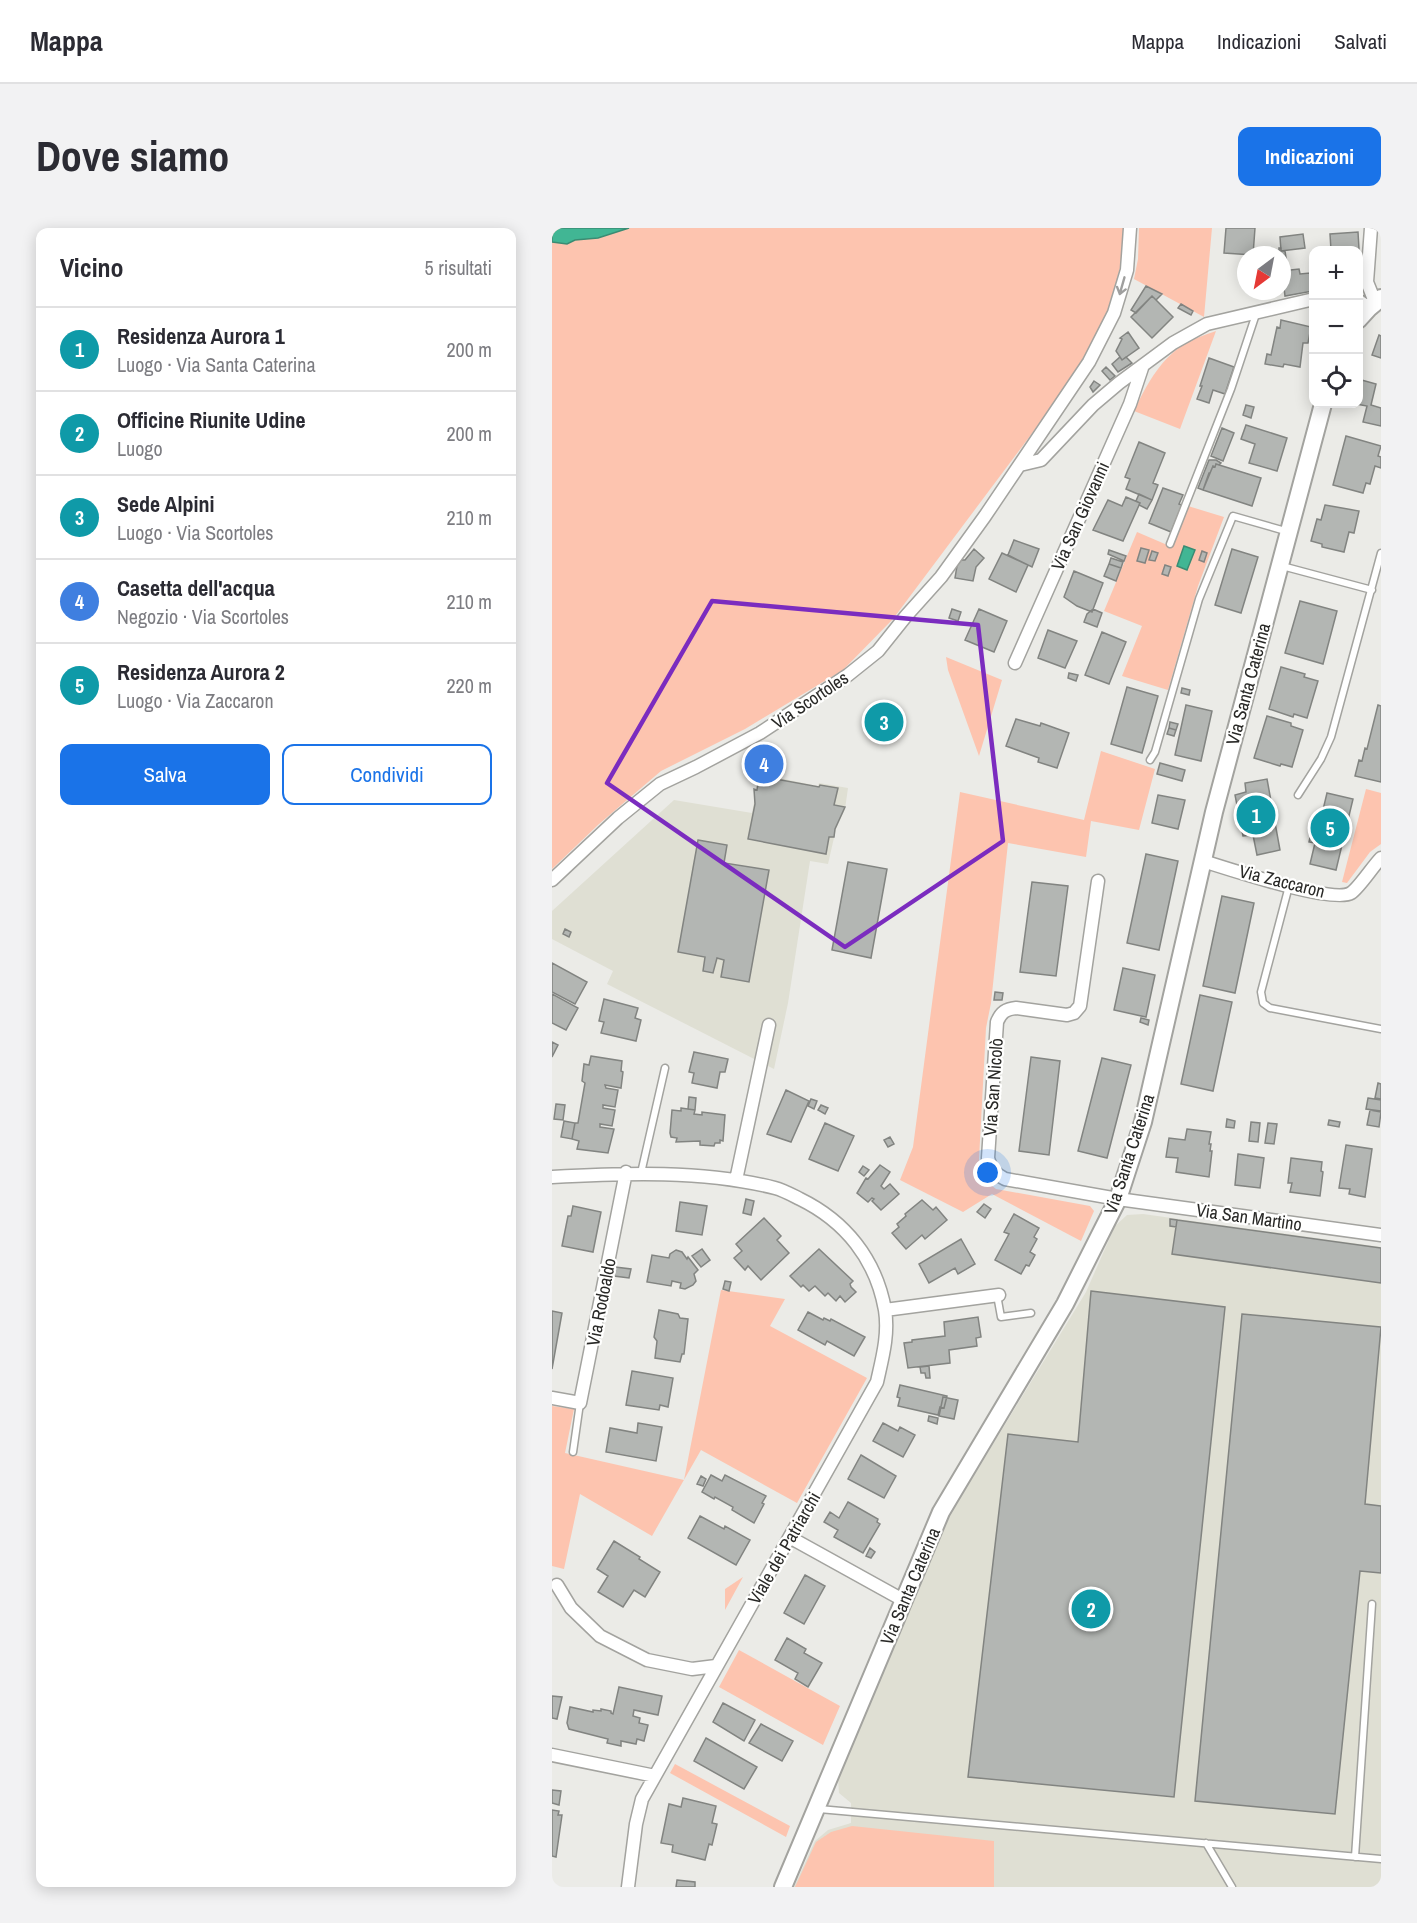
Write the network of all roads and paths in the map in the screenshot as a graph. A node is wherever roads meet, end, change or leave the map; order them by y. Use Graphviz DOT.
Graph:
graph roads {
  1 [pos="1130,228"];
  2 [pos="1371,228"];
  3 [pos="1309,301"];
  4 [pos="1368,305"];
  5 [pos="1257,311"];
  6 [pos="1142,368"];
  7 [pos="1322,408"];
  8 [pos="1020,465"];
  9 [pos="1289,532"];
  10 [pos="1170,544"];
  11 [pos="1381,553"];
  12 [pos="1280,565"];
  13 [pos="1372,590"];
  14 [pos="1015,663"];
  15 [pos="1150,760"];
  16 [pos="1298,795"];
  17 [pos="1381,858"];
  18 [pos="1203,861"];
  19 [pos="552,880"];
  20 [pos="1098,880"];
  21 [pos="1289,886"];
  22 [pos="770,1025"];
  23 [pos="1381,1029"];
  24 [pos="665,1068"];
  25 [pos="626,1172"];
  26 [pos="640,1173"];
  27 [pos="552,1177"];
  28 [pos="736,1180"];
  29 [pos="1118,1199"];
  30 [pos="1381,1235"];
  31 [pos="998,1295"];
  32 [pos="885,1310"];
  33 [pos="1031,1313"];
  34 [pos="552,1398"];
  35 [pos="580,1403"];
  36 [pos="573,1452"];
  37 [pos="791,1538"];
  38 [pos="557,1585"];
  39 [pos="903,1600"];
  40 [pos="1372,1604"];
  41 [pos="716,1666"];
  42 [pos="552,1755"];
  43 [pos="655,1776"];
  44 [pos="815,1809"];
  45 [pos="1206,1843"];
  46 [pos="1354,1857"];
  47 [pos="1381,1859"];
  48 [pos="627,1887"];
  49 [pos="783,1887"];
  50 [pos="1232,1887"];
  1 -- 8 [label="street, Via Scortoles, one-way"];
  2 -- 4 [label="street"];
  3 -- 5 [label="street"];
  5 -- 6 [label="street"];
  5 -- 10 [label="lane"];
  6 -- 8 [label="street"];
  6 -- 14 [label="street, Via San Giovanni"];
  7 -- 9 [label="street, Via Santa Caterina"];
  8 -- 19 [label="street, Via Scortoles"];
  9 -- 12 [label="street, Via Santa Caterina"];
  9 -- 15 [label="lane"];
  11 -- 13 [label="lane"];
  12 -- 13 [label="lane"];
  12 -- 18 [label="street, Via Santa Caterina"];
  13 -- 16 [label="lane"];
  17 -- 21 [label="street, Via Zaccaron"];
  18 -- 21 [label="street, Via Zaccaron"];
  18 -- 29 [label="street, Via Santa Caterina"];
  20 -- 29 [label="street, Via San Nicolò"];
  21 -- 23 [label="lane"];
  22 -- 28 [label="street"];
  24 -- 26 [label="lane"];
  25 -- 26 [label="street, Viale dei Patriarchi"];
  25 -- 27 [label="street, Viale dei Patriarchi"];
  25 -- 35 [label="street, Via Rodoaldo"];
  26 -- 28 [label="street, Viale dei Patriarchi"];
  28 -- 32 [label="street, Viale dei Patriarchi"];
  29 -- 30 [label="street, Via San Martino"];
  29 -- 39 [label="street, Via Santa Caterina"];
  31 -- 32 [label="street"];
  31 -- 33 [label="lane"];
  32 -- 37 [label="street, Viale dei Patriarchi"];
  34 -- 35 [label="street"];
  35 -- 36 [label="lane"];
  37 -- 39 [label="street"];
  37 -- 41 [label="street, Viale dei Patriarchi"];
  38 -- 41 [label="street"];
  39 -- 44 [label="street, Via Santa Caterina"];
  40 -- 46 [label="lane"];
  41 -- 43 [label="street, Viale dei Patriarchi"];
  42 -- 43 [label="street"];
  43 -- 48 [label="street, Viale dei Patriarchi"];
  44 -- 45 [label="lane"];
  44 -- 49 [label="street, Via Santa Caterina"];
  45 -- 46 [label="lane"];
  45 -- 50 [label="lane"];
  46 -- 47 [label="lane"];
}
